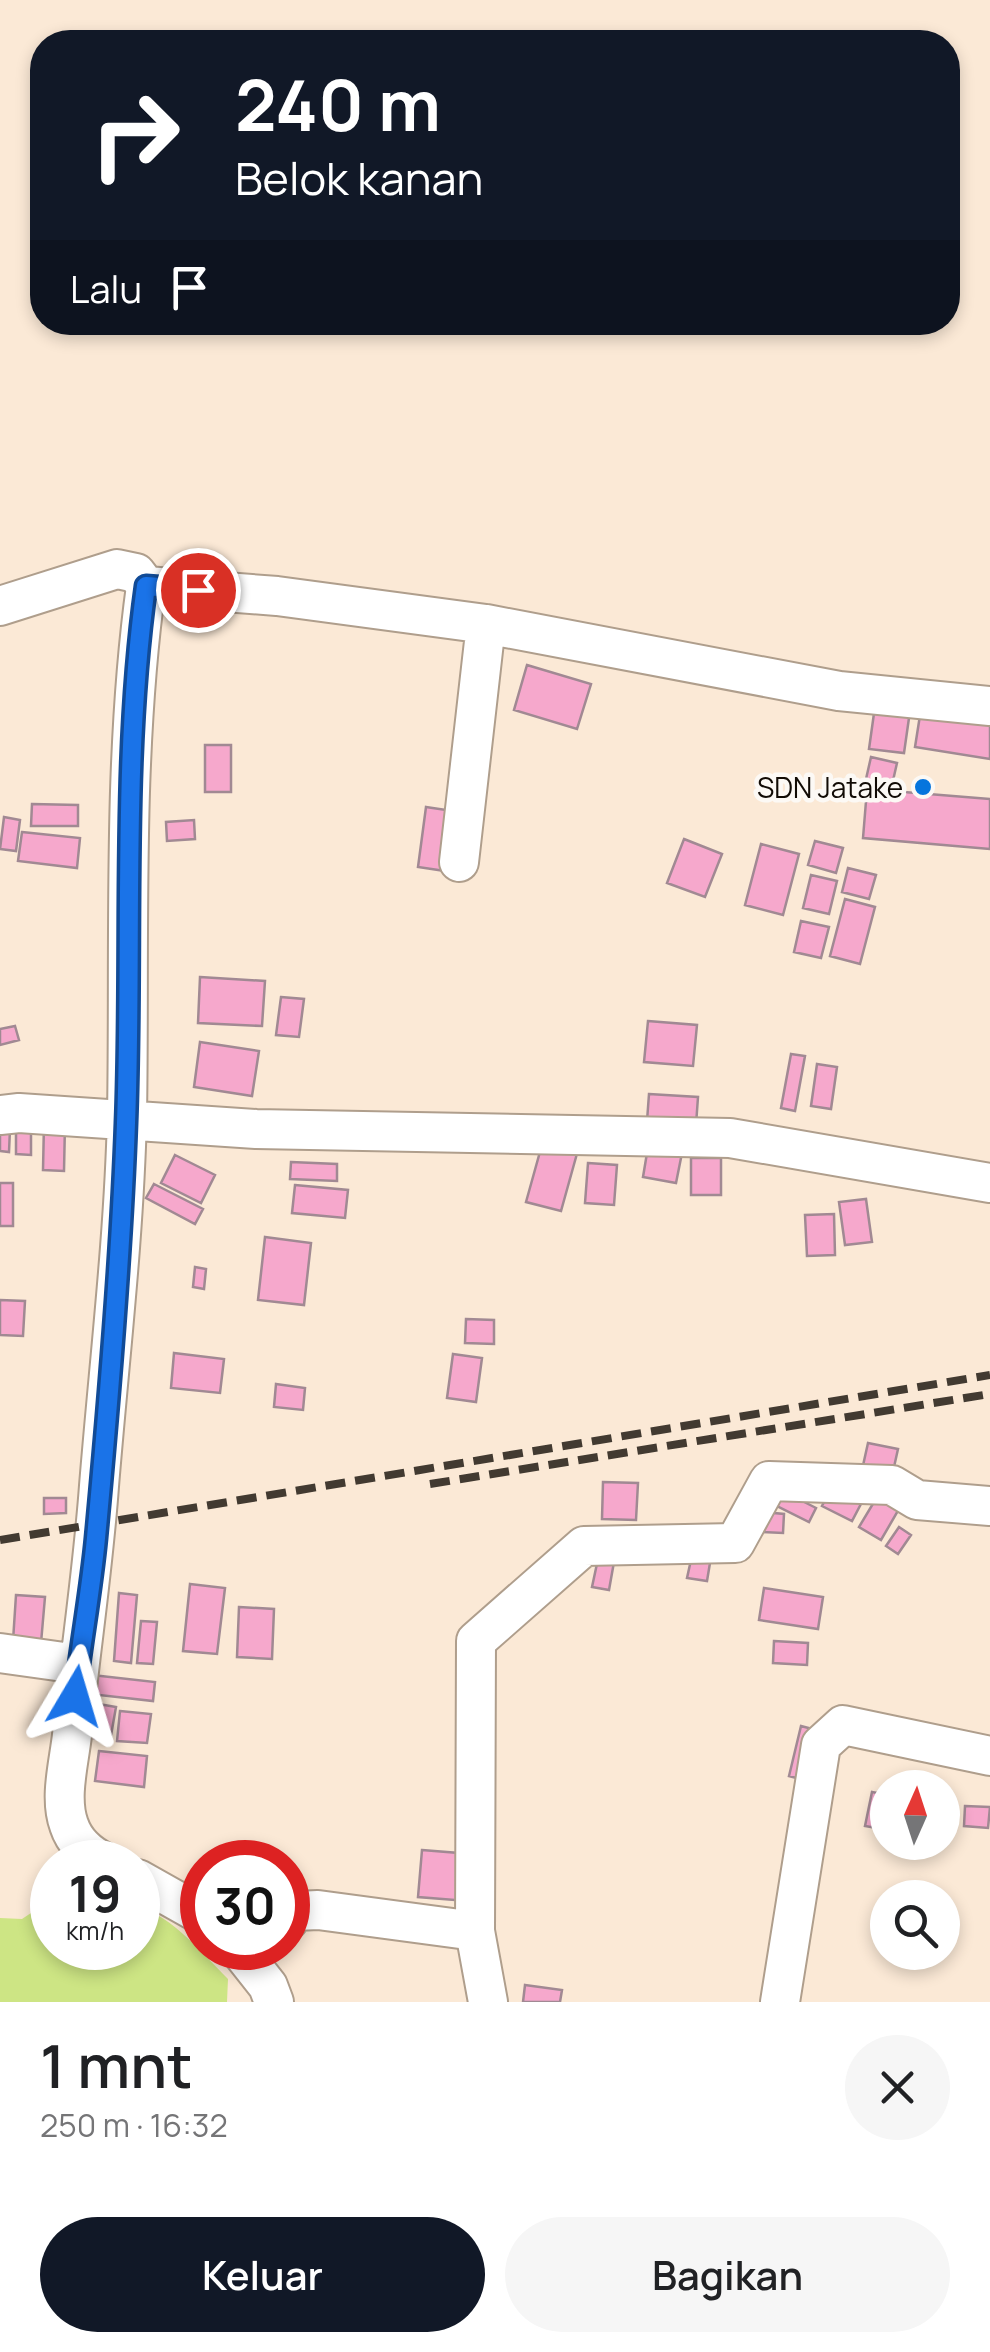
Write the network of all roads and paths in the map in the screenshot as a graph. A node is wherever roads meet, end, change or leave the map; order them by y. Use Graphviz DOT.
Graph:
graph roads {
  1 [pos="146,586"];
  2 [pos="0,606"];
  3 [pos="486,624"];
  4 [pos="990,706"];
  5 [pos="459,862"];
  6 [pos="0,1115"];
  7 [pos="126,1120"];
  8 [pos="990,1183"];
  9 [pos="990,1506"];
  10 [pos="0,1653"];
  11 [pos="78,1664"];
  12 [pos="990,1756"];
  13 [pos="76,1840"];
  14 [pos="310,1911"];
  15 [pos="475,1932"];
  16 [pos="259,1970"];
  17 [pos="274,2002"];
  18 [pos="488,2002"];
  19 [pos="780,2002"];
  1 -- 2 [label="street"];
  1 -- 3 [label="street"];
  1 -- 7 [label="street"];
  3 -- 4 [label="street"];
  3 -- 5 [label="street"];
  6 -- 7 [label="street"];
  7 -- 8 [label="street"];
  7 -- 11 [label="street"];
  9 -- 15 [label="street"];
  10 -- 11 [label="street"];
  11 -- 13 [label="street"];
  12 -- 19 [label="street"];
  14 -- 15 [label="street"];
  15 -- 18 [label="street"];
  16 -- 17 [label="street"];
}
